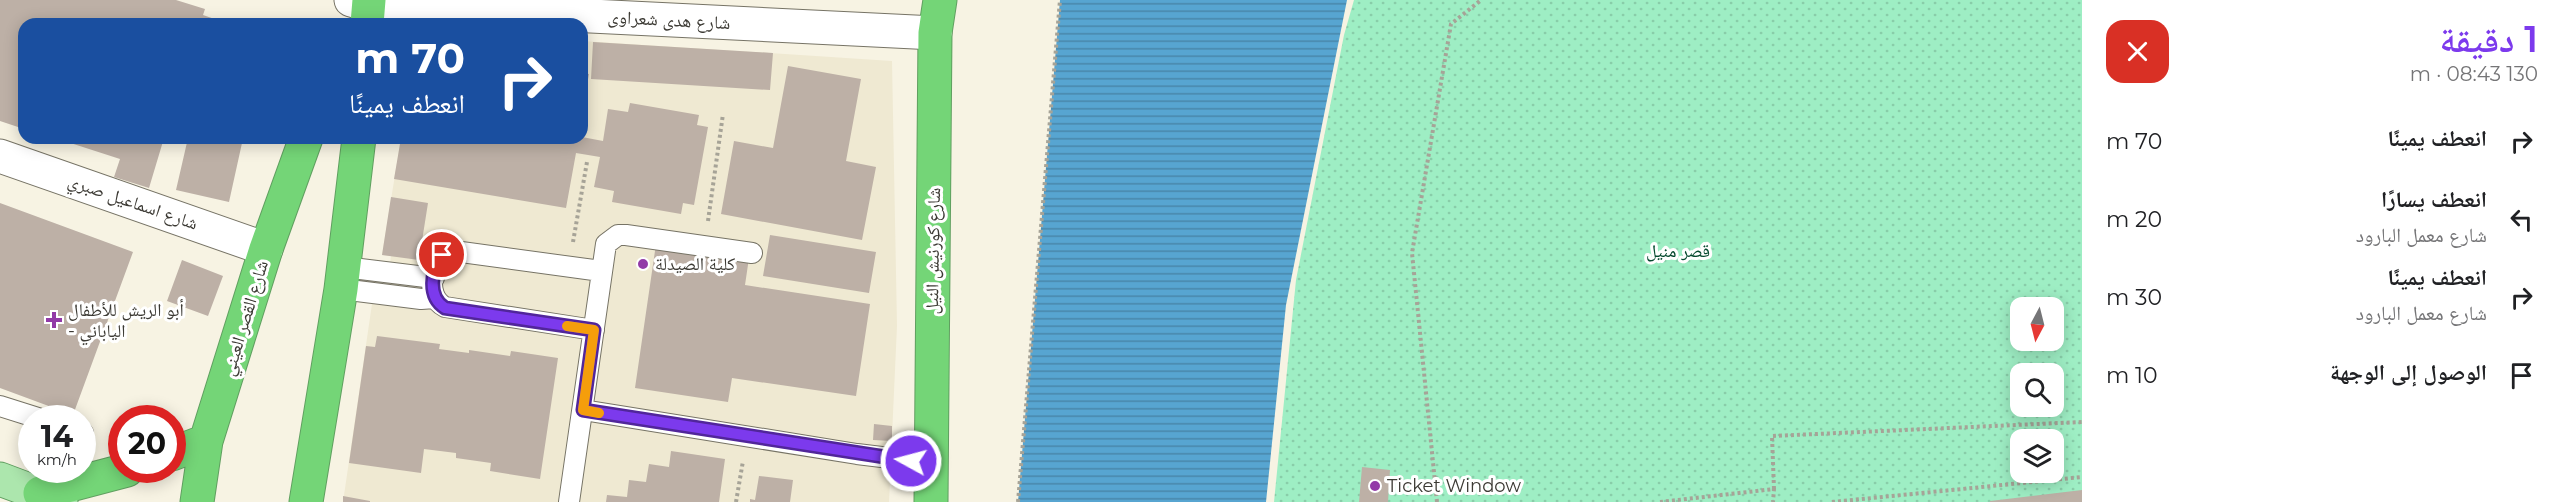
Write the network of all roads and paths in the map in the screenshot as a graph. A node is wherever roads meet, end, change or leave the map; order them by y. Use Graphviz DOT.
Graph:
graph roads {
  1 [pos="940,0"];
  2 [pos="1060,0"];
  3 [pos="1481,0"];
  4 [pos="362,11"];
  5 [pos="544,18"];
  6 [pos="588,20"];
  7 [pos="935,33"];
  8 [pos="723,114"];
  9 [pos="304,144"];
  10 [pos="358,144"];
  11 [pos="0,156"];
  12 [pos="587,162"];
  13 [pos="704,246"];
  14 [pos="266,249"];
  15 [pos="752,253"];
  16 [pos="569,267"];
  17 [pos="601,271"];
  18 [pos="342,278"];
  19 [pos="434,278"];
  20 [pos="435,298"];
  21 [pos="594,330"];
  22 [pos="0,406"];
  23 [pos="583,410"];
  24 [pos="18,412"];
  25 [pos="2082,422"];
  26 [pos="746,436"];
  27 [pos="206,441"];
  28 [pos="186,449"];
  29 [pos="931,464"];
  30 [pos="108,477"];
  31 [pos="2082,477"];
  32 [pos="0,479"];
  33 [pos="1774,489"];
  34 [pos="51,498"];
  35 [pos="197,502"];
  36 [pos="306,502"];
  37 [pos="569,502"];
  38 [pos="736,502"];
  39 [pos="931,502"];
  40 [pos="1018,502"];
  41 [pos="1437,502"];
  42 [pos="1660,502"];
  43 [pos="1773,502"];
  44 [pos="1832,502"];
  1 -- 7 [label="highway, شارع كورنيش النيل"];
  2 -- 40 [label="path"];
  3 -- 41 [label="path"];
  4 -- 5 [label="street, شارع هدى شعراوى"];
  6 -- 7 [label="street, شارع هدى شعراوى"];
  7 -- 29 [label="highway, شارع كورنيش النيل"];
  8 -- 13 [label="path"];
  9 -- 14 [label="highway, شارع القصر العيني"];
  10 -- 18 [label="highway"];
  11 -- 14 [label="street, شارع اسماعيل صبري"];
  12 -- 16 [label="path"];
  13 -- 15 [label="lane"];
  13 -- 17 [label="lane"];
  14 -- 27 [label="highway, شارع القصر العيني"];
  16 -- 17 [label="lane"];
  16 -- 19 [label="lane"];
  17 -- 21 [label="lane"];
  18 -- 19 [label="lane"];
  18 -- 20 [label="lane"];
  18 -- 36 [label="highway"];
  19 -- 20 [label="lane"];
  20 -- 21 [label="lane"];
  21 -- 23 [label="lane"];
  22 -- 24 [label="lane"];
  23 -- 26 [label="lane"];
  23 -- 37 [label="lane"];
  25 -- 33 [label="path"];
  26 -- 29 [label="lane"];
  26 -- 38 [label="path"];
  27 -- 28 [label="highway"];
  27 -- 35 [label="highway, شارع القصر العيني"];
  29 -- 39 [label="highway, شارع كورنيش النيل"];
  30 -- 34 [label="highway"];
  31 -- 44 [label="path"];
  32 -- 34 [label="main road"];
  33 -- 42 [label="path"];
  33 -- 43 [label="path"];
}
